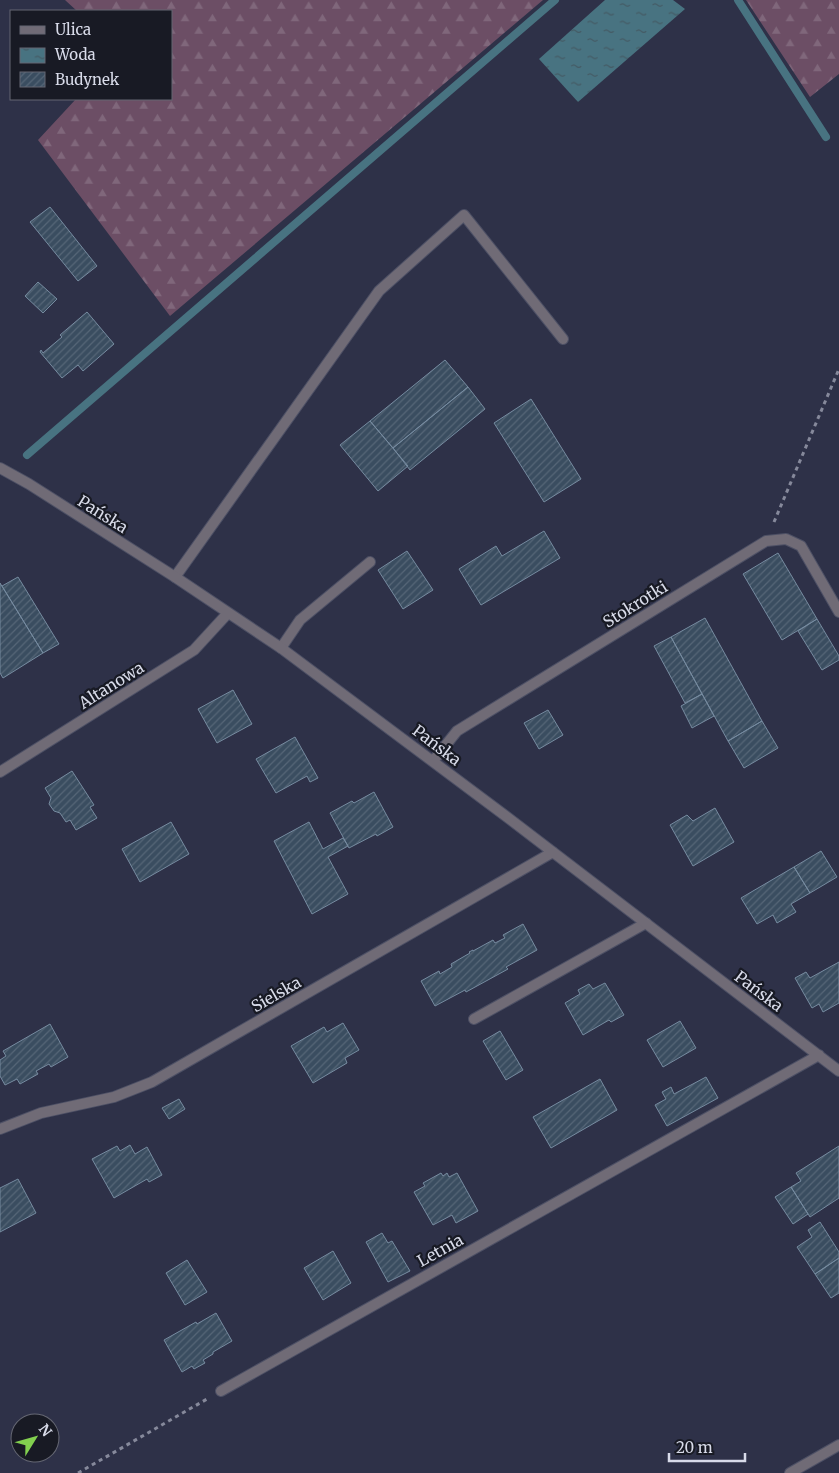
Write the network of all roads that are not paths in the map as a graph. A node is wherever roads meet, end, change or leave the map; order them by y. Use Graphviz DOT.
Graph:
graph roads {
  1 [pos="563,340"];
  2 [pos="0,468"];
  3 [pos="370,562"];
  4 [pos="174,577"];
  5 [pos="839,612"];
  6 [pos="228,613"];
  7 [pos="280,648"];
  8 [pos="433,762"];
  9 [pos="0,772"];
  10 [pos="553,852"];
  11 [pos="646,923"];
  12 [pos="474,1019"];
  13 [pos="818,1055"];
  14 [pos="839,1071"];
  15 [pos="0,1129"];
  16 [pos="221,1391"];
  17 [pos="839,1445"];
  18 [pos="790,1473"];
  1 -- 4 [label="street"];
  2 -- 4 [label="street, Pańska"];
  3 -- 7 [label="street"];
  4 -- 6 [label="street, Pańska"];
  5 -- 8 [label="street, Stokrotki"];
  6 -- 7 [label="street, Pańska"];
  6 -- 9 [label="street, Altanowa"];
  7 -- 8 [label="street, Pańska"];
  8 -- 10 [label="street, Pańska"];
  10 -- 11 [label="street, Pańska"];
  10 -- 15 [label="street, Sielska"];
  11 -- 12 [label="street"];
  11 -- 13 [label="street, Pańska"];
  13 -- 14 [label="street, Pańska"];
  13 -- 16 [label="street, Letnia"];
  17 -- 18 [label="street"];
}
